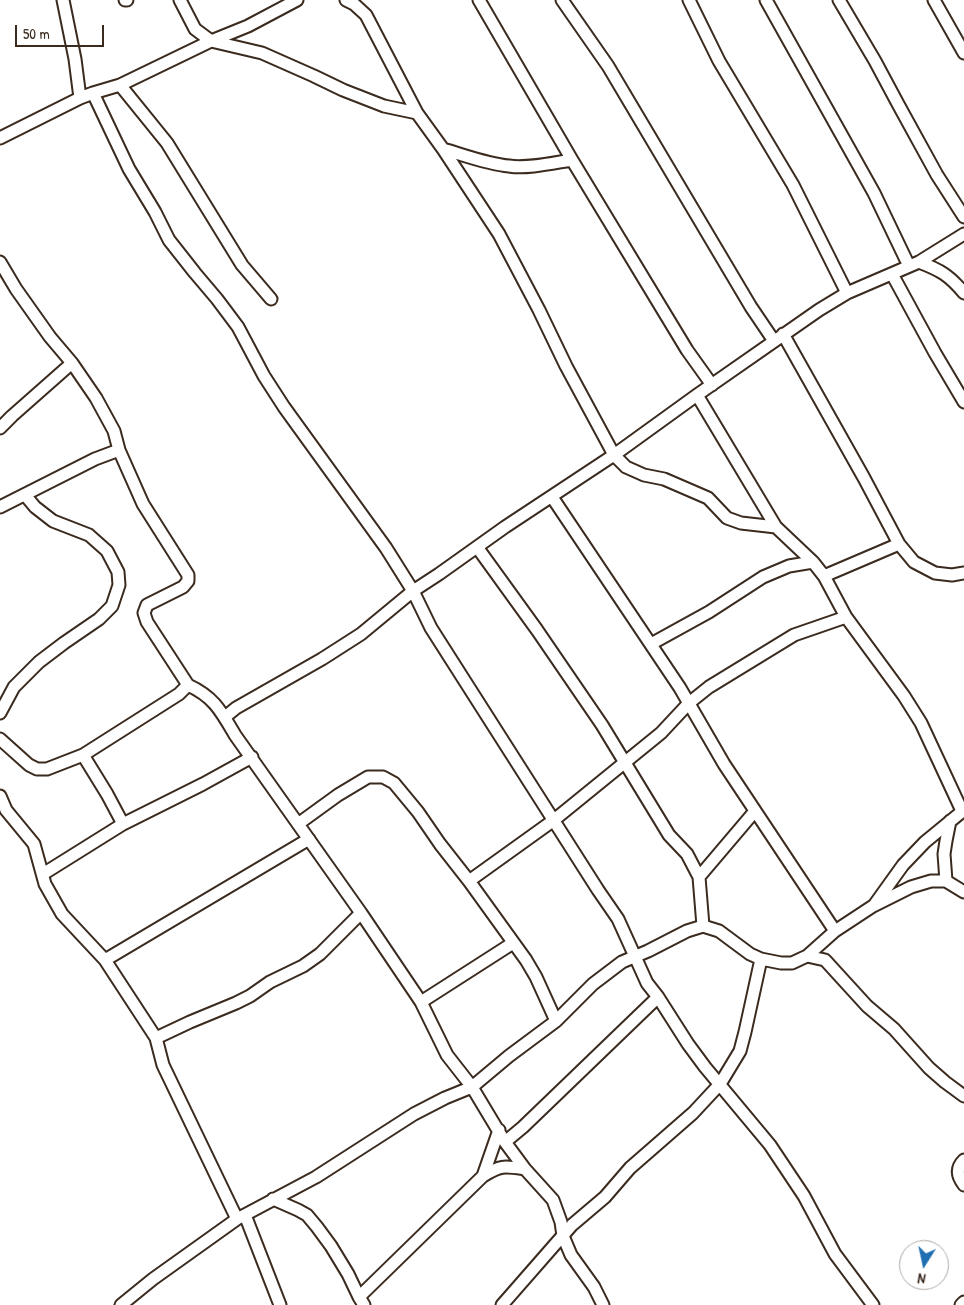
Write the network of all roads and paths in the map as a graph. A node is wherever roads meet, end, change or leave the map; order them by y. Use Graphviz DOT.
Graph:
graph roads {
  1 [pos="63,0"];
  2 [pos="180,0"];
  3 [pos="297,0"];
  4 [pos="346,0"];
  5 [pos="479,0"];
  6 [pos="562,0"];
  7 [pos="689,0"];
  8 [pos="766,0"];
  9 [pos="839,0"];
  10 [pos="934,0"];
  11 [pos="282,3"];
  12 [pos="212,41"];
  13 [pos="964,53"];
  14 [pos="120,85"];
  15 [pos="93,92"];
  16 [pos="80,98"];
  17 [pos="417,113"];
  18 [pos="0,138"];
  19 [pos="443,149"];
  20 [pos="572,160"];
  21 [pos="964,217"];
  22 [pos="964,234"];
  23 [pos="0,262"];
  24 [pos="914,264"];
  25 [pos="892,274"];
  26 [pos="847,293"];
  27 [pos="964,293"];
  28 [pos="271,299"];
  29 [pos="783,334"];
  30 [pos="774,341"];
  31 [pos="72,363"];
  32 [pos="712,386"];
  33 [pos="696,395"];
  34 [pos="964,402"];
  35 [pos="0,428"];
  36 [pos="119,450"];
  37 [pos="614,455"];
  38 [pos="25,495"];
  39 [pos="552,497"];
  40 [pos="0,507"];
  41 [pos="776,527"];
  42 [pos="899,544"];
  43 [pos="477,546"];
  44 [pos="813,562"];
  45 [pos="964,572"];
  46 [pos="824,576"];
  47 [pos="412,591"];
  48 [pos="846,617"];
  49 [pos="651,644"];
  50 [pos="188,685"];
  51 [pos="689,703"];
  52 [pos="0,713"];
  53 [pos="225,717"];
  54 [pos="0,740"];
  55 [pos="83,755"];
  56 [pos="252,757"];
  57 [pos="625,762"];
  58 [pos="0,796"];
  59 [pos="755,810"];
  60 [pos="963,810"];
  61 [pos="554,820"];
  62 [pos="950,821"];
  63 [pos="123,824"];
  64 [pos="298,824"];
  65 [pos="309,839"];
  66 [pos="42,874"];
  67 [pos="698,877"];
  68 [pos="469,881"];
  69 [pos="946,881"];
  70 [pos="964,892"];
  71 [pos="873,906"];
  72 [pos="361,914"];
  73 [pos="702,926"];
  74 [pos="835,931"];
  75 [pos="823,942"];
  76 [pos="514,943"];
  77 [pos="636,956"];
  78 [pos="807,956"];
  79 [pos="761,959"];
  80 [pos="105,960"];
  81 [pos="825,960"];
  82 [pos="658,996"];
  83 [pos="420,1002"];
  84 [pos="556,1021"];
  85 [pos="156,1038"];
  86 [pos="720,1084"];
  87 [pos="472,1087"];
  88 [pos="964,1096"];
  89 [pos="499,1130"];
  90 [pos="506,1142"];
  91 [pos="964,1160"];
  92 [pos="525,1170"];
  93 [pos="484,1176"];
  94 [pos="964,1185"];
  95 [pos="273,1199"];
  96 [pos="241,1217"];
  97 [pos="563,1236"];
  98 [pos="361,1301"];
  99 [pos="964,1302"];
  100 [pos="120,1305"];
  101 [pos="280,1305"];
  102 [pos="502,1305"];
  103 [pos="603,1305"];
  104 [pos="873,1305"];
  105 [pos="960,1305"];
  1 -- 16 [label="street"];
  2 -- 12 [label="street"];
  3 -- 11 [label="street"];
  4 -- 17 [label="street"];
  5 -- 20 [label="street"];
  6 -- 30 [label="street"];
  7 -- 26 [label="street"];
  8 -- 24 [label="street"];
  9 -- 21 [label="street"];
  10 -- 13 [label="street"];
  11 -- 12 [label="street"];
  12 -- 14 [label="street"];
  12 -- 17 [label="street"];
  14 -- 15 [label="street"];
  14 -- 28 [label="street"];
  15 -- 16 [label="street"];
  15 -- 47 [label="street"];
  16 -- 18 [label="street"];
  17 -- 19 [label="street"];
  19 -- 20 [label="street"];
  19 -- 37 [label="street"];
  20 -- 32 [label="street"];
  22 -- 24 [label="street"];
  23 -- 31 [label="street"];
  24 -- 25 [label="street"];
  24 -- 27 [label="street"];
  25 -- 26 [label="street"];
  25 -- 34 [label="street"];
  26 -- 29 [label="street"];
  29 -- 30 [label="street"];
  29 -- 42 [label="street"];
  30 -- 32 [label="street"];
  31 -- 35 [label="street"];
  31 -- 36 [label="street"];
  32 -- 33 [label="street"];
  33 -- 37 [label="street"];
  33 -- 41 [label="street"];
  36 -- 38 [label="street"];
  36 -- 50 [label="street"];
  37 -- 39 [label="street"];
  37 -- 41 [label="street"];
  38 -- 40 [label="street"];
  38 -- 52 [label="street"];
  39 -- 43 [label="street"];
  39 -- 49 [label="street"];
  41 -- 44 [label="street"];
  42 -- 45 [label="street"];
  42 -- 46 [label="street"];
  43 -- 47 [label="street"];
  43 -- 57 [label="street"];
  44 -- 46 [label="street"];
  44 -- 49 [label="street"];
  46 -- 48 [label="street"];
  47 -- 53 [label="street"];
  47 -- 61 [label="street"];
  48 -- 51 [label="street"];
  48 -- 60 [label="street"];
  49 -- 51 [label="street"];
  50 -- 53 [label="street"];
  50 -- 55 [label="street"];
  51 -- 57 [label="street"];
  51 -- 59 [label="street"];
  53 -- 56 [label="street"];
  54 -- 55 [label="street"];
  55 -- 63 [label="street"];
  56 -- 63 [label="street"];
  56 -- 64 [label="street"];
  57 -- 61 [label="street"];
  57 -- 67 [label="street"];
  58 -- 66 [label="street"];
  59 -- 67 [label="street"];
  59 -- 74 [label="street"];
  60 -- 62 [label="street"];
  61 -- 68 [label="street"];
  61 -- 77 [label="street"];
  62 -- 69 [label="street"];
  62 -- 71 [label="street"];
  63 -- 66 [label="street"];
  64 -- 65 [label="street"];
  64 -- 68 [label="street"];
  65 -- 72 [label="street"];
  65 -- 80 [label="street"];
  66 -- 80 [label="street"];
  67 -- 73 [label="street"];
  68 -- 76 [label="street"];
  69 -- 70 [label="street"];
  69 -- 71 [label="street"];
  71 -- 74 [label="street"];
  72 -- 83 [label="street"];
  72 -- 85 [label="street"];
  73 -- 77 [label="street"];
  73 -- 79 [label="street"];
  74 -- 75 [label="street"];
  75 -- 78 [label="street"];
  75 -- 81 [label="street"];
  76 -- 83 [label="street"];
  76 -- 84 [label="street"];
  77 -- 82 [label="street"];
  77 -- 84 [label="street"];
  78 -- 79 [label="street"];
  78 -- 81 [label="street"];
  79 -- 86 [label="street"];
  80 -- 85 [label="street"];
  81 -- 88 [label="street"];
  82 -- 86 [label="street"];
  82 -- 90 [label="street"];
  83 -- 87 [label="street"];
  84 -- 87 [label="street"];
  85 -- 96 [label="street"];
  86 -- 97 [label="street"];
  86 -- 104 [label="street"];
  87 -- 89 [label="street"];
  87 -- 95 [label="street"];
  89 -- 90 [label="street"];
  89 -- 93 [label="street"];
  90 -- 92 [label="street"];
  91 -- 94 [label="street"];
  92 -- 93 [label="street"];
  92 -- 97 [label="street"];
  93 -- 98 [label="street"];
  95 -- 96 [label="street"];
  95 -- 98 [label="street"];
  96 -- 100 [label="street"];
  96 -- 101 [label="street"];
  97 -- 102 [label="street"];
  97 -- 103 [label="street"];
  99 -- 105 [label="street"];
}
